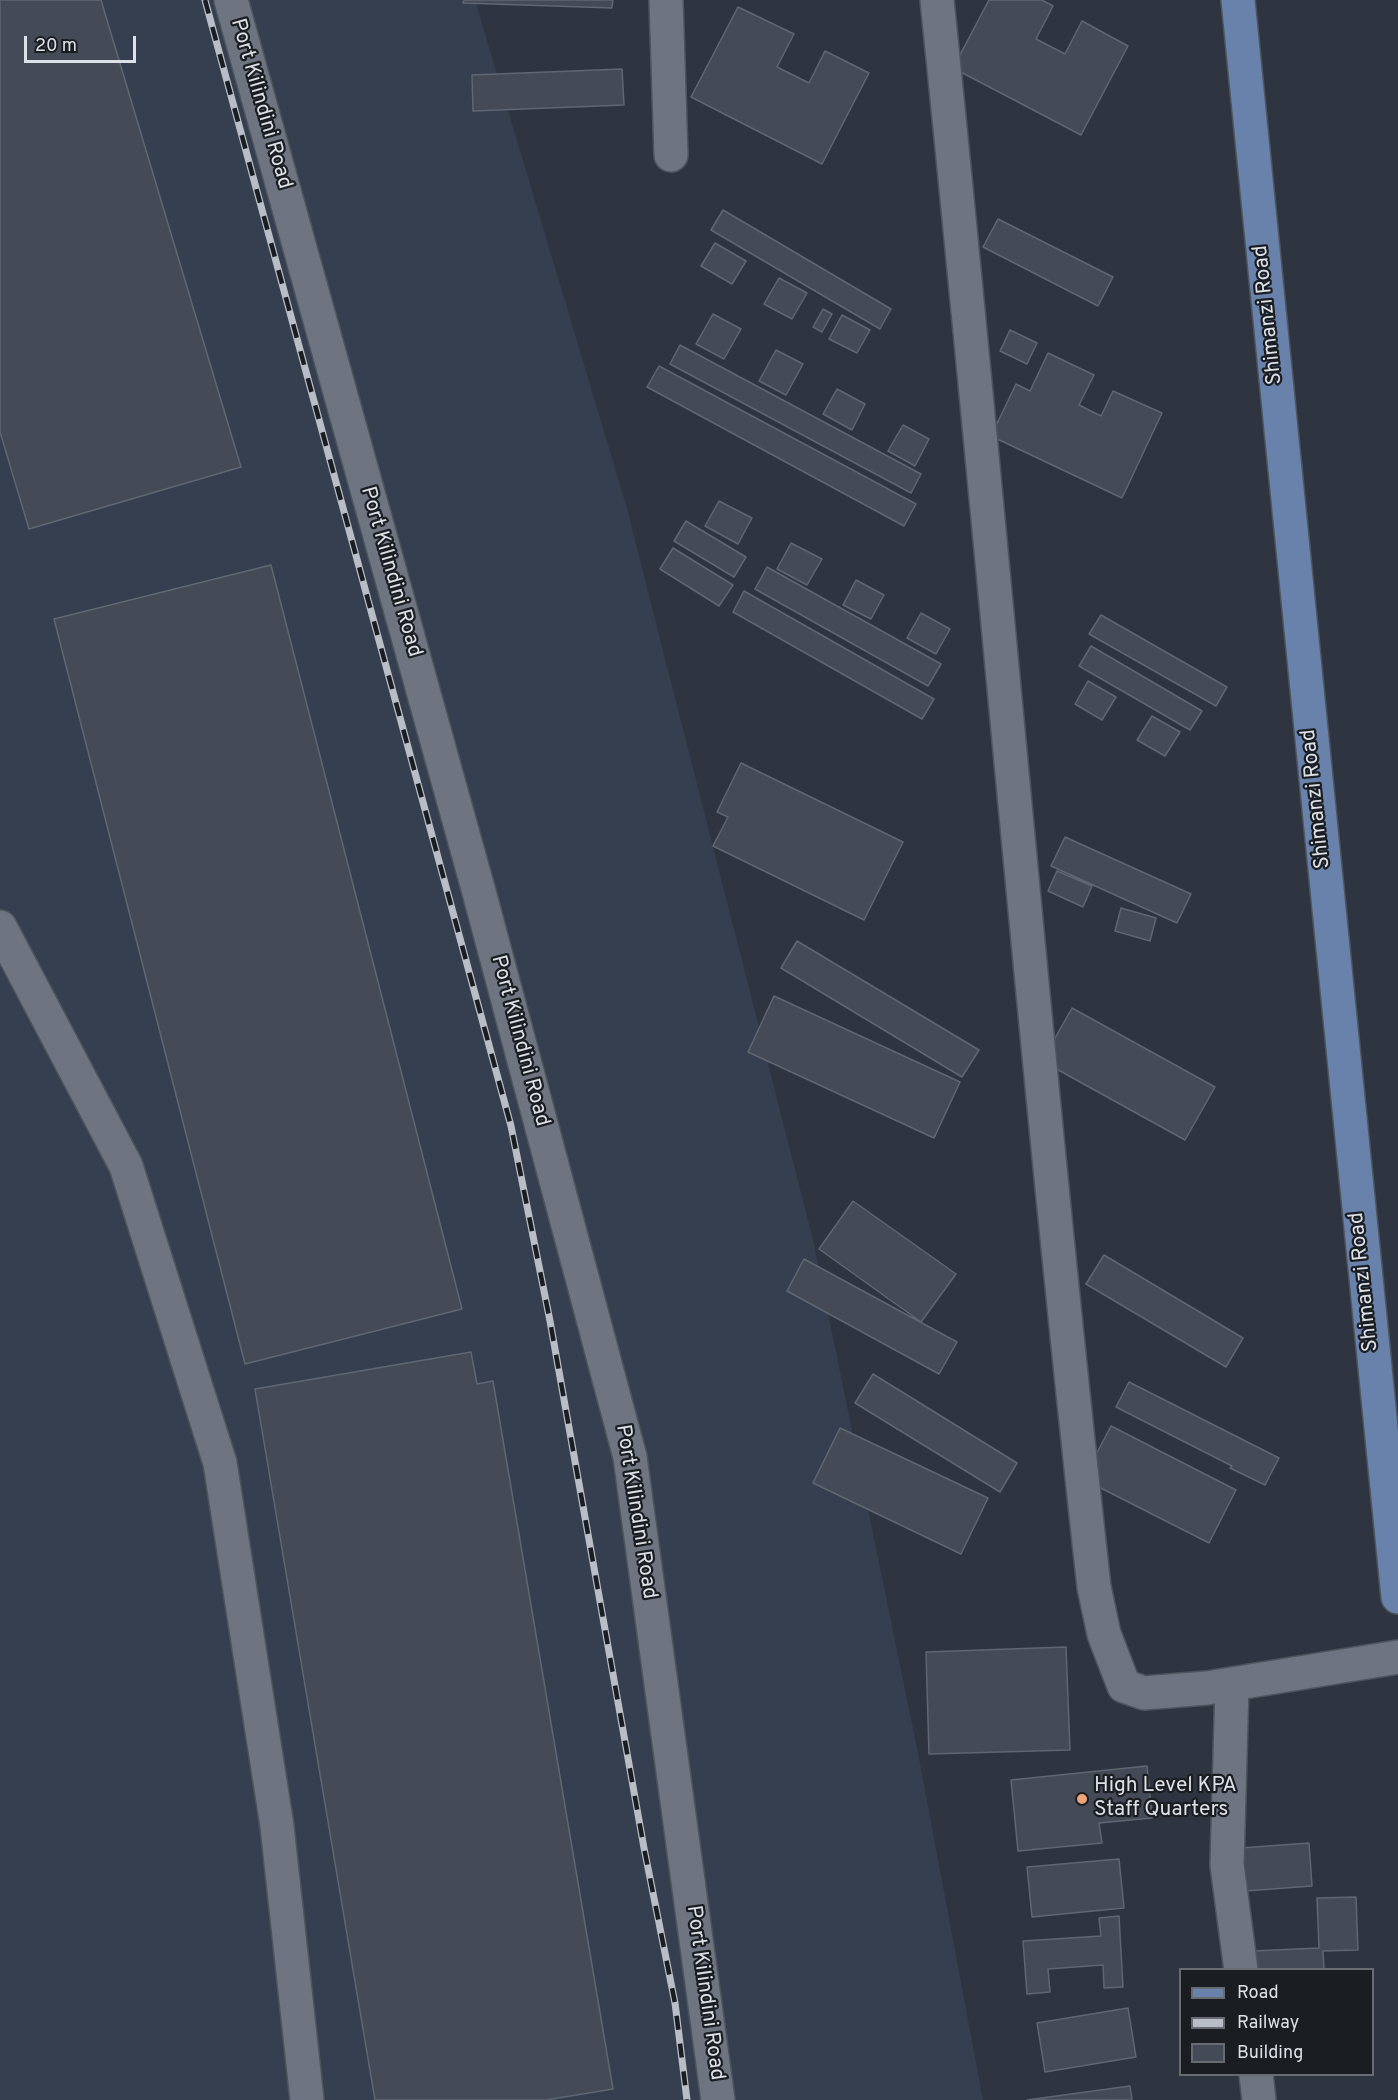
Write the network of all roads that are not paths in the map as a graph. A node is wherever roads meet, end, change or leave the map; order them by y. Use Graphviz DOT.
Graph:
graph roads {
  1 [pos="231,0"];
  2 [pos="666,0"];
  3 [pos="937,0"];
  4 [pos="1238,0"];
  5 [pos="671,155"];
  6 [pos="0,927"];
  7 [pos="1398,1597"];
  8 [pos="1398,1657"];
  9 [pos="1232,1684"];
  10 [pos="1241,1968"];
  11 [pos="1256,2076"];
  12 [pos="307,2100"];
  13 [pos="718,2100"];
  14 [pos="1259,2100"];
  1 -- 13 [label="street, Port Kilindini Road"];
  2 -- 5 [label="street"];
  3 -- 9 [label="street"];
  4 -- 7 [label="main road, Shimanzi Road"];
  6 -- 12 [label="street"];
  8 -- 9 [label="street"];
  9 -- 10 [label="street"];
  11 -- 14 [label="street"];
}
